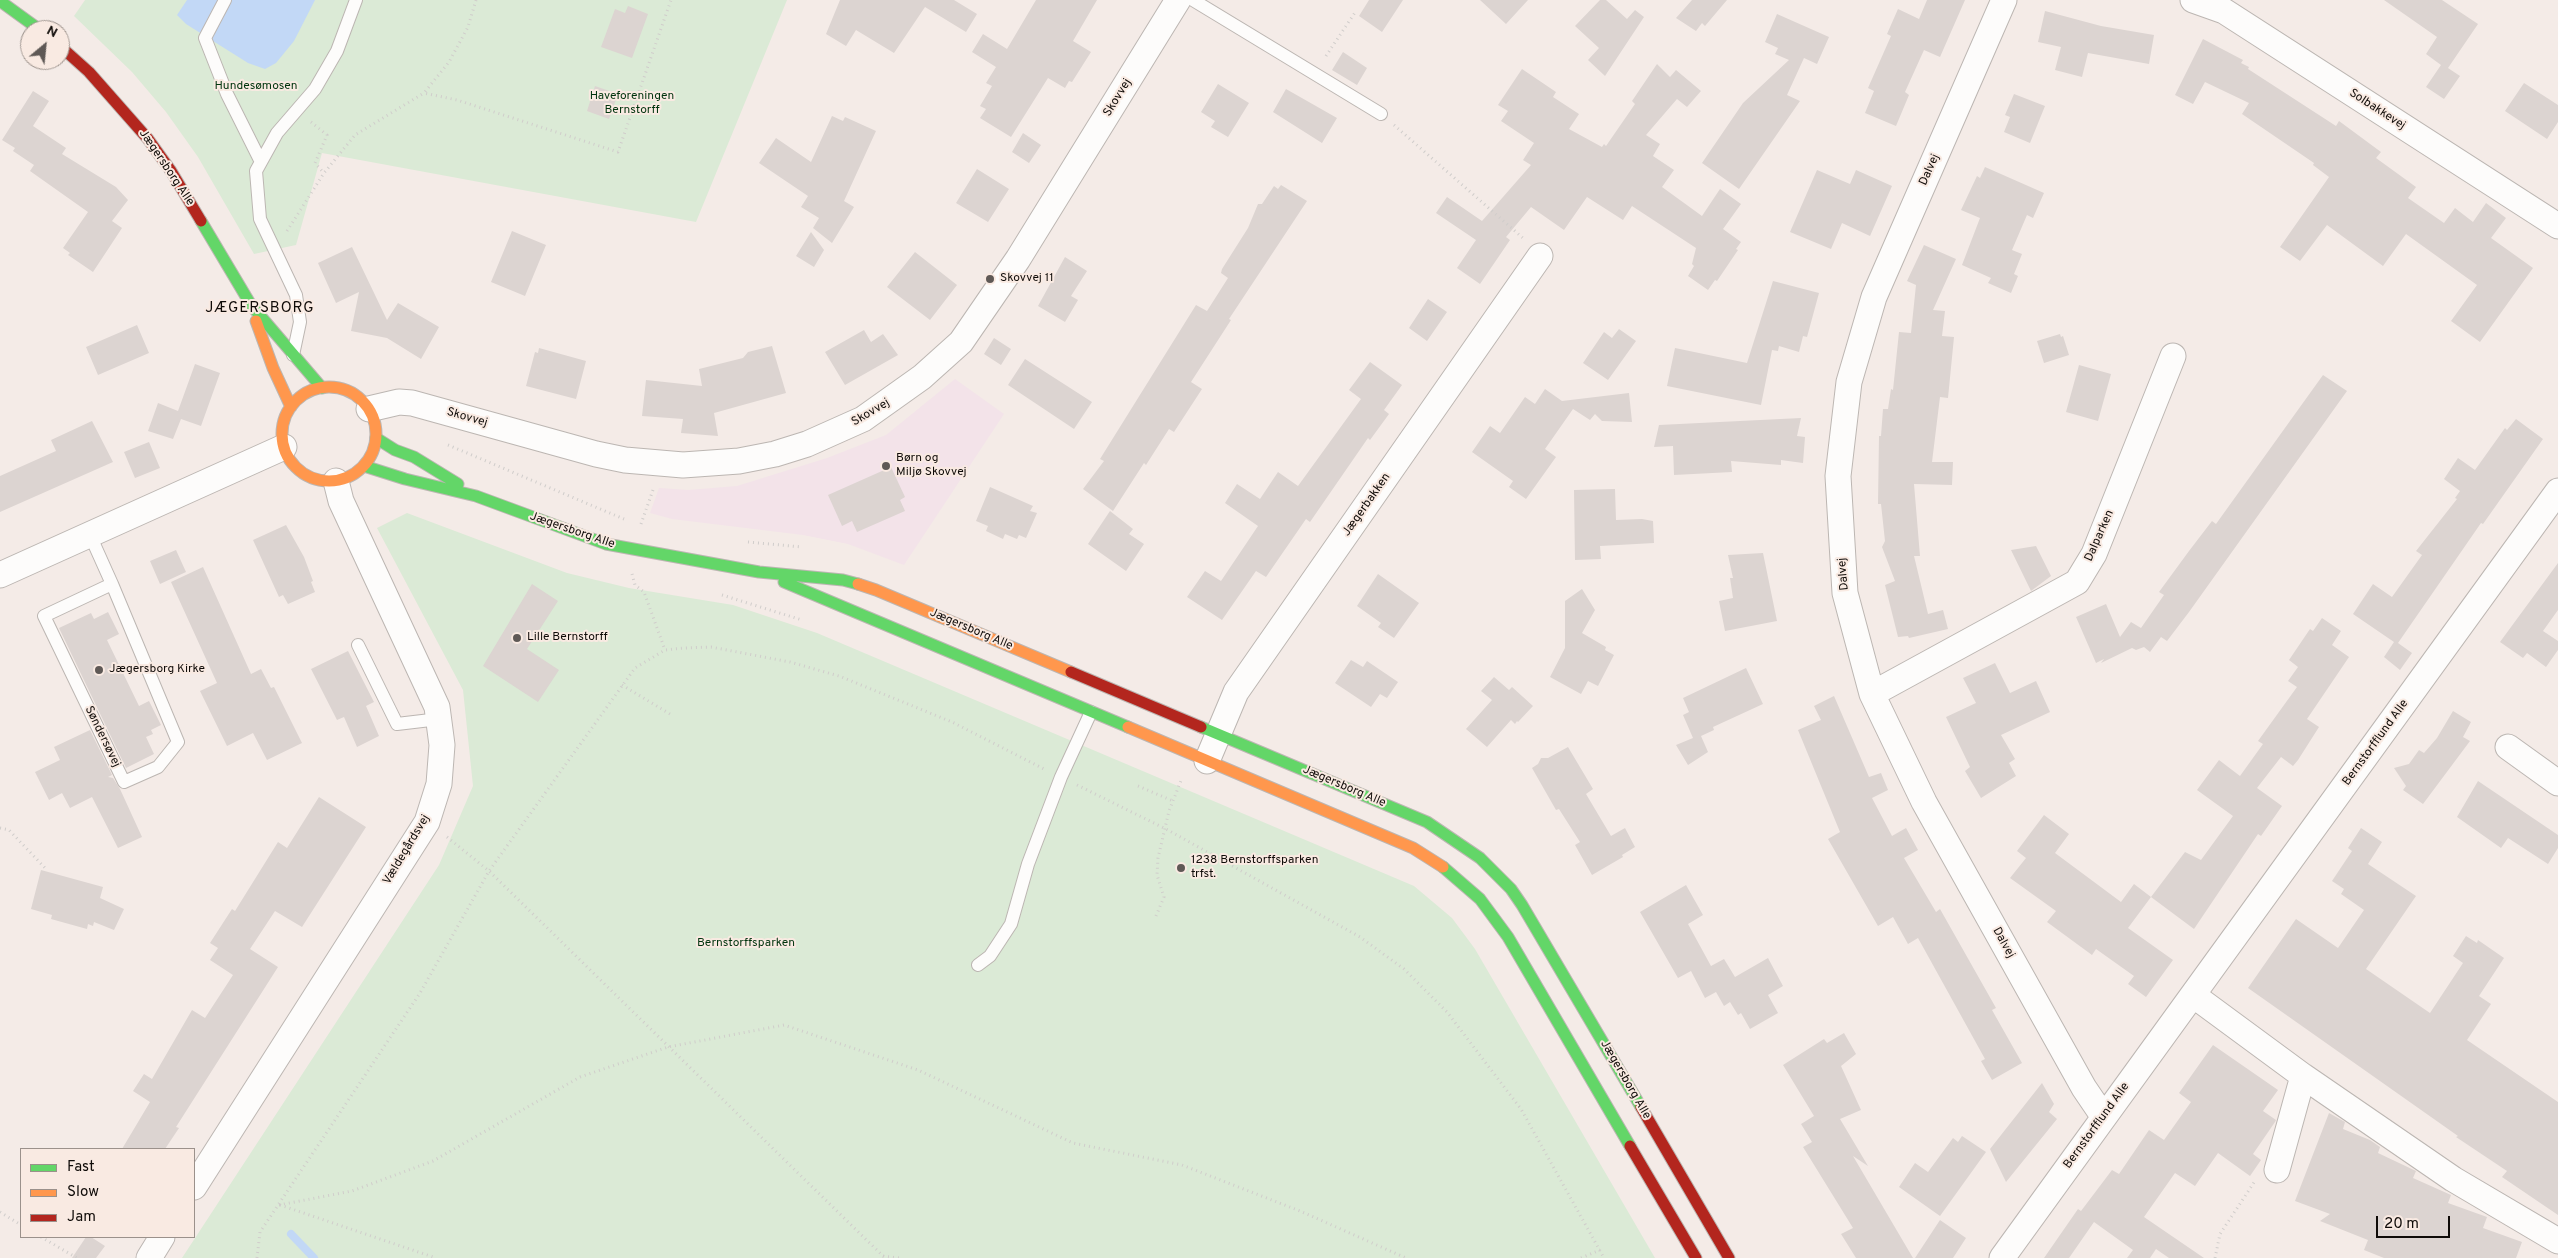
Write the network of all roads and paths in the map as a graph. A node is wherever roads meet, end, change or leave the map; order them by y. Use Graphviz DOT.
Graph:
graph roads {
  1 [pos="224,0"];
  2 [pos="356,0"];
  3 [pos="476,0"];
  4 [pos="671,0"];
  5 [pos="1178,0"];
  6 [pos="1193,0"];
  7 [pos="2004,0"];
  8 [pos="2193,0"];
  9 [pos="0,1"];
  10 [pos="1356,11"];
  11 [pos="26,20"];
  12 [pos="70,55"];
  13 [pos="1326,56"];
  14 [pos="424,93"];
  15 [pos="297,111"];
  16 [pos="1381,114"];
  17 [pos="261,162"];
  18 [pos="324,173"];
  19 [pos="2558,226"];
  20 [pos="274,251"];
  21 [pos="1540,256"];
  22 [pos="251,305"];
  23 [pos="293,355"];
  24 [pos="2174,356"];
  25 [pos="322,388"];
  26 [pos="291,407"];
  27 [pos="369,409"];
  28 [pos="376,438"];
  29 [pos="442,442"];
  30 [pos="284,447"];
  31 [pos="364,466"];
  32 [pos="336,481"];
  33 [pos="2558,491"];
  34 [pos="652,495"];
  35 [pos="476,496"];
  36 [pos="628,521"];
  37 [pos="634,523"];
  38 [pos="641,524"];
  39 [pos="648,526"];
  40 [pos="90,535"];
  41 [pos="743,541"];
  42 [pos="623,548"];
  43 [pos="805,548"];
  44 [pos="759,572"];
  45 [pos="0,575"];
  46 [pos="112,584"];
  47 [pos="720,594"];
  48 [pos="808,622"];
  49 [pos="358,645"];
  50 [pos="665,650"];
  51 [pos="622,685"];
  52 [pos="1872,694"];
  53 [pos="1091,712"];
  54 [pos="670,714"];
  55 [pos="439,720"];
  56 [pos="1218,734"];
  57 [pos="2508,747"];
  58 [pos="1207,761"];
  59 [pos="1173,774"];
  60 [pos="1061,777"];
  61 [pos="1182,778"];
  62 [pos="1190,781"];
  63 [pos="2558,783"];
  64 [pos="1138,786"];
  65 [pos="1173,801"];
  66 [pos="427,822"];
  67 [pos="0,828"];
  68 [pos="1166,829"];
  69 [pos="46,869"];
  70 [pos="489,871"];
  71 [pos="1156,916"];
  72 [pos="978,965"];
  73 [pos="2194,994"];
  74 [pos="668,1046"];
  75 [pos="2303,1076"];
  76 [pos="2103,1116"];
  77 [pos="2278,1170"];
  78 [pos="195,1185"];
  79 [pos="279,1205"];
  80 [pos="0,1212"];
  81 [pos="20,1224"];
  82 [pos="43,1238"];
  83 [pos="161,1238"];
  84 [pos="2558,1241"];
  85 [pos="1600,1250"];
  86 [pos="884,1257"];
  87 [pos="77,1258"];
  88 [pos="149,1258"];
  89 [pos="257,1258"];
  90 [pos="436,1258"];
  91 [pos="899,1258"];
  92 [pos="1406,1258"];
  93 [pos="1581,1258"];
  94 [pos="1604,1258"];
  95 [pos="1696,1258"];
  96 [pos="1729,1258"];
  97 [pos="2002,1258"];
  98 [pos="2215,1258"];
  1 -- 17 [label="lane"];
  2 -- 15 [label="lane"];
  3 -- 14 [label="path"];
  4 -- 14 [label="path"];
  5 -- 27 [label="street, Skovvej"];
  6 -- 16 [label="lane"];
  7 -- 52 [label="street, Dalvej"];
  8 -- 19 [label="street, Solbakkevej"];
  9 -- 11 [label="street"];
  10 -- 13 [label="path"];
  12 -- 22 [label="street, Jægersborg Alle"];
  14 -- 18 [label="path"];
  15 -- 17 [label="lane"];
  15 -- 18 [label="path"];
  16 -- 21 [label="path"];
  17 -- 20 [label="lane"];
  18 -- 20 [label="path"];
  20 -- 23 [label="lane"];
  21 -- 56 [label="street, Jægerbakken"];
  22 -- 23 [label="street, Jægersborg Alle"];
  22 -- 26 [label="street, Jægersborg Alle"];
  23 -- 25 [label="street, Jægersborg Alle"];
  24 -- 52 [label="street, Dalparken"];
  25 -- 26 [label="street"];
  25 -- 27 [label="street"];
  26 -- 30 [label="street"];
  27 -- 28 [label="street"];
  28 -- 31 [label="street"];
  28 -- 35 [label="street, Jægersborg Alle"];
  29 -- 36 [label="path"];
  30 -- 32 [label="street"];
  30 -- 40 [label="street"];
  31 -- 32 [label="street"];
  31 -- 35 [label="street, Jægersborg Alle"];
  32 -- 55 [label="street, Vældegårdsvej"];
  33 -- 73 [label="street, Bernstorfflund Alle"];
  34 -- 38 [label="path"];
  35 -- 42 [label="street, Jægersborg Alle"];
  37 -- 38 [label="path"];
  38 -- 39 [label="path"];
  40 -- 45 [label="street"];
  40 -- 46 [label="lane, Søndersøvej"];
  41 -- 43 [label="path"];
  42 -- 44 [label="street, Jægersborg Alle"];
  42 -- 50 [label="path"];
  44 -- 53 [label="street, Jægersborg Alle"];
  44 -- 56 [label="street, Jægersborg Alle"];
  46 -- 46 [label="lane, Søndersøvej"];
  47 -- 48 [label="path"];
  49 -- 55 [label="lane"];
  50 -- 51 [label="path"];
  50 -- 60 [label="path"];
  51 -- 54 [label="path"];
  51 -- 70 [label="path"];
  52 -- 76 [label="street, Dalvej"];
  53 -- 58 [label="street, Jægersborg Alle"];
  53 -- 60 [label="lane"];
  55 -- 66 [label="street, Vældegårdsvej"];
  56 -- 58 [label="street, Jægerbakken"];
  56 -- 96 [label="street, Jægersborg Alle"];
  57 -- 63 [label="street"];
  58 -- 95 [label="street, Jægersborg Alle"];
  59 -- 61 [label="path"];
  60 -- 68 [label="path"];
  60 -- 72 [label="lane"];
  61 -- 62 [label="path"];
  61 -- 65 [label="path"];
  64 -- 65 [label="path"];
  65 -- 68 [label="path"];
  66 -- 70 [label="path"];
  66 -- 78 [label="street, Vældegårdsvej"];
  67 -- 69 [label="path"];
  68 -- 71 [label="path"];
  68 -- 85 [label="path"];
  70 -- 74 [label="path"];
  70 -- 79 [label="path"];
  73 -- 75 [label="street"];
  73 -- 76 [label="street, Bernstorfflund Alle"];
  74 -- 79 [label="path"];
  74 -- 86 [label="path"];
  74 -- 92 [label="path"];
  75 -- 77 [label="street"];
  75 -- 84 [label="street"];
  76 -- 97 [label="street, Bernstorfflund Alle"];
  77 -- 98 [label="path"];
  79 -- 89 [label="path"];
  79 -- 90 [label="path"];
  80 -- 81 [label="path"];
  82 -- 87 [label="path"];
  83 -- 88 [label="street"];
  85 -- 93 [label="path"];
  85 -- 94 [label="path"];
  86 -- 91 [label="path"];
}
